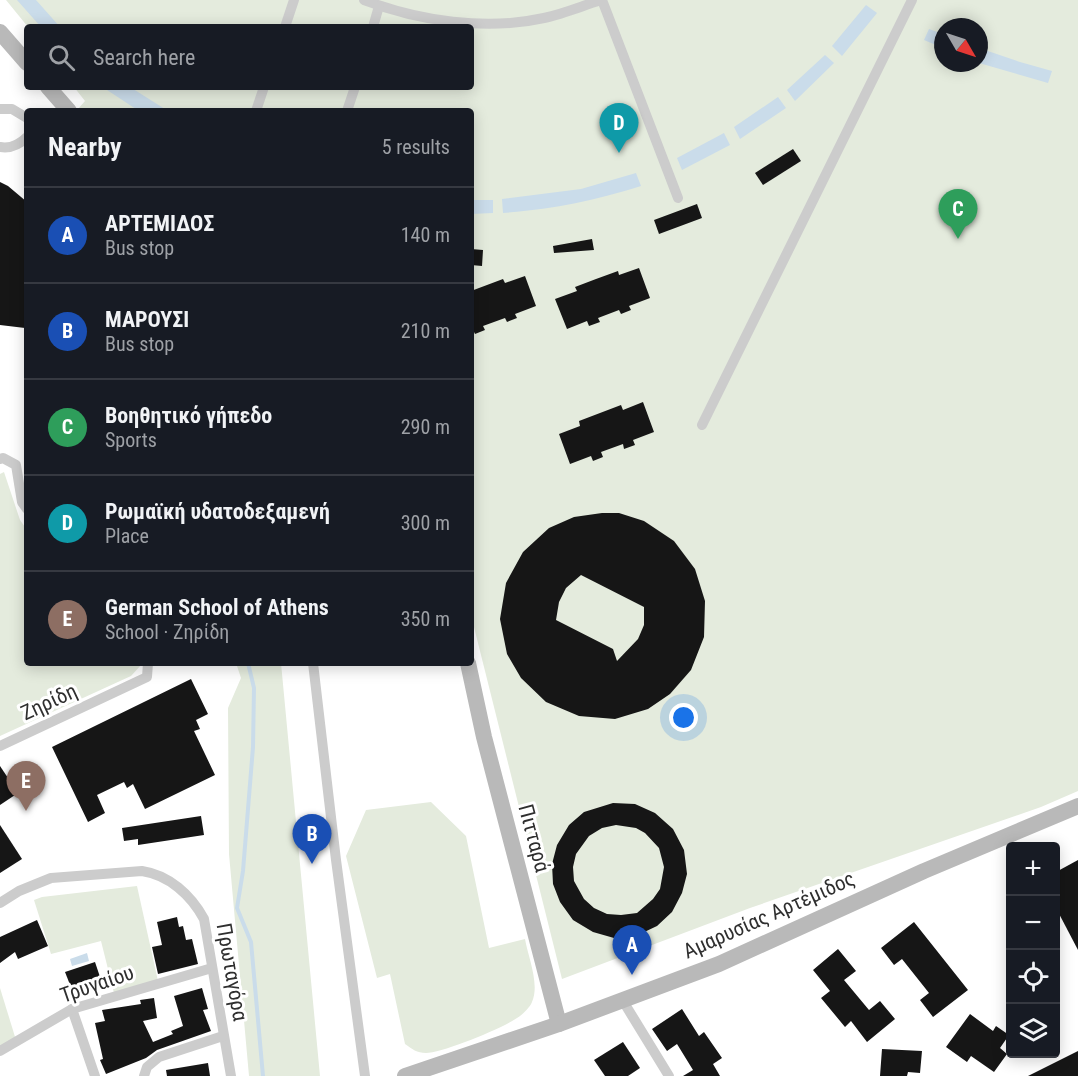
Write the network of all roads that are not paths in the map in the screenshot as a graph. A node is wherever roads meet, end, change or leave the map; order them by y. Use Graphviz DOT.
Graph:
graph roads {
  1 [pos="294,0"];
  2 [pos="364,0"];
  3 [pos="602,0"];
  4 [pos="912,0"];
  5 [pos="379,6"];
  6 [pos="286,24"];
  7 [pos="374,24"];
  8 [pos="0,32"];
  9 [pos="24,60"];
  10 [pos="51,90"];
  11 [pos="263,90"];
  12 [pos="354,90"];
  13 [pos="66,108"];
  14 [pos="257,108"];
  15 [pos="348,108"];
  16 [pos="0,109"];
  17 [pos="24,115"];
  18 [pos="24,139"];
  19 [pos="0,147"];
  20 [pos="678,198"];
  21 [pos="702,425"];
  22 [pos="0,459"];
  23 [pos="24,504"];
  24 [pos="148,666"];
  25 [pos="313,666"];
  26 [pos="469,666"];
  27 [pos="0,746"];
  28 [pos="1078,806"];
  29 [pos="0,903"];
  30 [pos="212,968"];
  31 [pos="623,1001"];
  32 [pos="72,1009"];
  33 [pos="559,1024"];
  34 [pos="223,1036"];
  35 [pos="0,1052"];
  36 [pos="416,1074"];
  37 [pos="95,1076"];
  38 [pos="144,1076"];
  39 [pos="231,1076"];
  40 [pos="366,1076"];
  41 [pos="669,1076"];
  1 -- 6 [label="street"];
  2 -- 5 [label="street"];
  3 -- 5 [label="street"];
  3 -- 20 [label="street"];
  4 -- 21 [label="street"];
  5 -- 7 [label="street"];
  8 -- 9 [label="main road"];
  10 -- 13 [label="main road"];
  11 -- 14 [label="street"];
  12 -- 15 [label="street"];
  16 -- 17 [label="street"];
  18 -- 19 [label="street"];
  22 -- 23 [label="street"];
  24 -- 27 [label="street, Ζηρίδη"];
  25 -- 40 [label="street"];
  26 -- 33 [label="main road, Πιτταρά"];
  28 -- 31 [label="main road, Αμαρυσίας Αρτέμιδος"];
  29 -- 30 [label="street, Πρωταγόρα"];
  30 -- 32 [label="street, Τρυγαίου"];
  30 -- 34 [label="street, Πρωταγόρα"];
  31 -- 33 [label="main road, Αμαρυσίας Αρτέμιδος"];
  31 -- 41 [label="street"];
  32 -- 35 [label="street, Τρυγαίου"];
  32 -- 37 [label="street"];
  33 -- 36 [label="main road, Αμαρυσίας Αρτέμιδος"];
  34 -- 38 [label="street"];
  34 -- 39 [label="street, Πρωταγόρα"];
}
